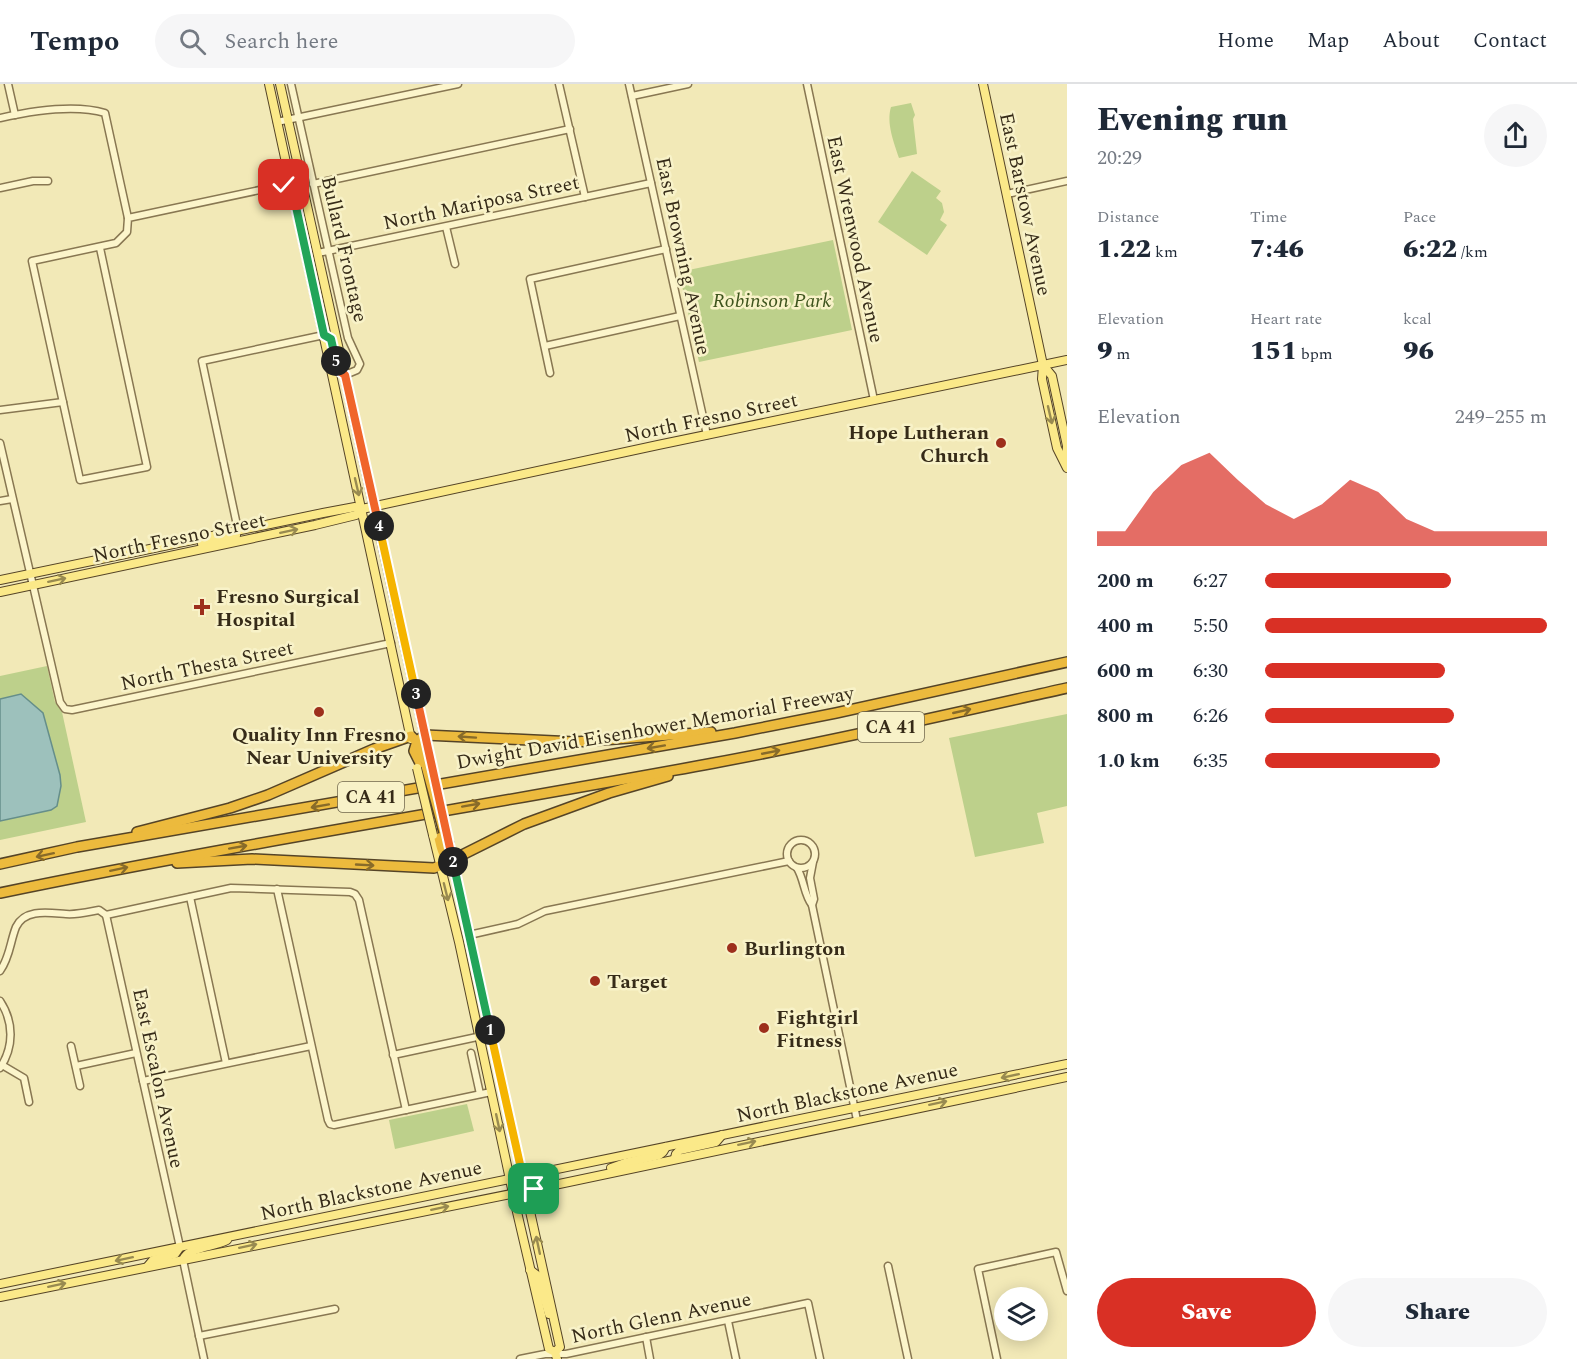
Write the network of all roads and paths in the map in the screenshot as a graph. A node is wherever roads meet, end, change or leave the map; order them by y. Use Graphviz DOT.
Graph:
graph roads {
  1 [pos="8,84"];
  2 [pos="269,84"];
  3 [pos="280,84"];
  4 [pos="291,84"];
  5 [pos="458,84"];
  6 [pos="559,84"];
  7 [pos="629,84"];
  8 [pos="688,84"];
  9 [pos="807,84"];
  10 [pos="983,84"];
  11 [pos="632,96"];
  12 [pos="15,115"];
  13 [pos="299,117"];
  14 [pos="0,118"];
  15 [pos="288,120"];
  16 [pos="277,122"];
  17 [pos="570,129"];
  18 [pos="48,181"];
  19 [pos="302,181"];
  20 [pos="1067,181"];
  21 [pos="651,183"];
  22 [pos="291,184"];
  23 [pos="314,184"];
  24 [pos="0,188"];
  25 [pos="1007,194"];
  26 [pos="585,197"];
  27 [pos="128,218"];
  28 [pos="446,227"];
  29 [pos="100,248"];
  30 [pos="666,249"];
  31 [pos="328,251"];
  32 [pos="318,253"];
  33 [pos="455,264"];
  34 [pos="680,316"];
  35 [pos="324,335"];
  36 [pos="544,346"];
  37 [pos="1067,360"];
  38 [pos="1043,365"];
  39 [pos="550,373"];
  40 [pos="345,375"];
  41 [pos="874,400"];
  42 [pos="63,402"];
  43 [pos="0,410"];
  44 [pos="706,435"];
  45 [pos="0,443"];
  46 [pos="1066,465"];
  47 [pos="12,499"];
  48 [pos="0,501"];
  49 [pos="374,506"];
  50 [pos="362,509"];
  51 [pos="238,530"];
  52 [pos="180,554"];
  53 [pos="30,574"];
  54 [pos="0,580"];
  55 [pos="33,585"];
  56 [pos="0,592"];
  57 [pos="391,643"];
  58 [pos="1067,662"];
  59 [pos="1067,688"];
  60 [pos="735,733"];
  61 [pos="416,741"];
  62 [pos="714,763"];
  63 [pos="424,766"];
  64 [pos="440,833"];
  65 [pos="77,847"];
  66 [pos="450,854"];
  67 [pos="789,861"];
  68 [pos="813,862"];
  69 [pos="0,864"];
  70 [pos="139,865"];
  71 [pos="441,867"];
  72 [pos="797,868"];
  73 [pos="277,889"];
  74 [pos="0,893"];
  75 [pos="190,897"];
  76 [pos="812,905"];
  77 [pos="106,915"];
  78 [pos="469,935"];
  79 [pos="0,971"];
  80 [pos="0,1001"];
  81 [pos="491,1034"];
  82 [pos="479,1036"];
  83 [pos="71,1046"];
  84 [pos="311,1046"];
  85 [pos="136,1053"];
  86 [pos="471,1053"];
  87 [pos="393,1055"];
  88 [pos="226,1063"];
  89 [pos="1067,1064"];
  90 [pos="1,1066"];
  91 [pos="76,1066"];
  92 [pos="1067,1077"];
  93 [pos="143,1081"];
  94 [pos="80,1086"];
  95 [pos="491,1092"];
  96 [pos="480,1094"];
  97 [pos="29,1102"];
  98 [pos="854,1108"];
  99 [pos="406,1110"];
  100 [pos="857,1120"];
  101 [pos="722,1135"];
  102 [pos="666,1147"];
  103 [pos="675,1158"];
  104 [pos="522,1175"];
  105 [pos="510,1178"];
  106 [pos="588,1178"];
  107 [pos="526,1191"];
  108 [pos="513,1193"];
  109 [pos="234,1236"];
  110 [pos="180,1247"];
  111 [pos="183,1260"];
  112 [pos="148,1266"];
  113 [pos="888,1266"];
  114 [pos="530,1270"];
  115 [pos="0,1284"];
  116 [pos="1067,1291"];
  117 [pos="0,1297"];
  118 [pos="335,1309"];
  119 [pos="728,1321"];
  120 [pos="554,1323"];
  121 [pos="199,1336"];
  122 [pos="646,1337"];
  123 [pos="556,1355"];
  124 [pos="204,1359"];
  125 [pos="520,1359"];
  126 [pos="650,1359"];
  127 [pos="736,1359"];
  128 [pos="820,1359"];
  129 [pos="908,1359"];
  130 [pos="997,1359"];
  1 -- 12 [label="street"];
  2 -- 16 [label="main road"];
  3 -- 15 [label="main road"];
  4 -- 13 [label="street, Bullard Frontage"];
  5 -- 13 [label="street"];
  6 -- 17 [label="street"];
  7 -- 11 [label="street, East Browning Avenue"];
  8 -- 11 [label="street"];
  9 -- 41 [label="street, East Wrenwood Avenue"];
  10 -- 25 [label="main road, East Barstow Avenue"];
  11 -- 21 [label="street, East Browning Avenue"];
  12 -- 14 [label="street"];
  12 -- 27 [label="street"];
  13 -- 15 [label="street"];
  13 -- 23 [label="street, Bullard Frontage"];
  15 -- 16 [label="street"];
  15 -- 19 [label="main road"];
  16 -- 22 [label="main road"];
  17 -- 23 [label="street"];
  17 -- 26 [label="street"];
  18 -- 24 [label="street"];
  19 -- 22 [label="street"];
  19 -- 32 [label="main road"];
  20 -- 25 [label="street"];
  21 -- 26 [label="street, North Mariposa Street"];
  21 -- 30 [label="street, East Browning Avenue"];
  22 -- 27 [label="street"];
  22 -- 35 [label="main road"];
  23 -- 31 [label="street, Bullard Frontage"];
  25 -- 38 [label="main road, East Barstow Avenue"];
  26 -- 28 [label="street, North Mariposa Street"];
  27 -- 29 [label="street"];
  28 -- 31 [label="street, North Mariposa Street"];
  28 -- 33 [label="street"];
  29 -- 42 [label="street"];
  29 -- 42 [label="street"];
  30 -- 34 [label="street, East Browning Avenue"];
  30 -- 36 [label="street"];
  31 -- 32 [label="street, North Mariposa Street"];
  31 -- 40 [label="street, Bullard Frontage"];
  32 -- 40 [label="main road"];
  34 -- 36 [label="street"];
  34 -- 44 [label="street, East Browning Avenue"];
  35 -- 40 [label="main road"];
  35 -- 50 [label="main road, one-way"];
  35 -- 51 [label="street"];
  36 -- 39 [label="street"];
  37 -- 38 [label="main road, North Fresno Street"];
  38 -- 41 [label="main road, North Fresno Street"];
  38 -- 46 [label="main road, East Barstow Avenue"];
  40 -- 49 [label="main road"];
  41 -- 44 [label="main road, North Fresno Street"];
  42 -- 43 [label="street"];
  44 -- 49 [label="main road, North Fresno Street"];
  45 -- 47 [label="street"];
  47 -- 48 [label="street"];
  47 -- 53 [label="street"];
  49 -- 50 [label="main road, North Fresno Street"];
  49 -- 61 [label="main road"];
  50 -- 51 [label="main road, North Fresno Street"];
  52 -- 50 [label="main road, North Fresno Street, one-way"];
  50 -- 57 [label="main road"];
  51 -- 52 [label="main road"];
  51 -- 53 [label="main road, North Fresno Street"];
  55 -- 52 [label="main road, North Fresno Street, one-way"];
  53 -- 54 [label="main road, North Fresno Street"];
  53 -- 55 [label="street"];
  55 -- 56 [label="main road, North Fresno Street"];
  55 -- 57 [label="street, North Thesta Street"];
  57 -- 61 [label="main road"];
  58 -- 60 [label="highway, Dwight David Eisenhower Memorial Freeway / CA 41"];
  62 -- 59 [label="highway, CA 41, one-way"];
  60 -- 61 [label="highway, one-way"];
  60 -- 65 [label="highway, Dwight David Eisenhower Memorial Freeway / CA 41, one-way"];
  61 -- 63 [label="highway"];
  61 -- 63 [label="main road"];
  61 -- 65 [label="highway"];
  62 -- 66 [label="highway"];
  70 -- 62 [label="highway, CA 41, one-way"];
  63 -- 64 [label="highway"];
  64 -- 66 [label="highway"];
  64 -- 66 [label="highway"];
  64 -- 71 [label="main road"];
  65 -- 69 [label="highway, Dwight David Eisenhower Memorial Freeway / CA 41, one-way"];
  66 -- 71 [label="highway"];
  66 -- 78 [label="main road"];
  67 -- 68 [label="street"];
  67 -- 72 [label="street"];
  67 -- 78 [label="street"];
  68 -- 72 [label="street"];
  68 -- 76 [label="street"];
  70 -- 71 [label="highway, one-way"];
  74 -- 70 [label="highway, CA 41, one-way"];
  71 -- 82 [label="main road, one-way"];
  72 -- 76 [label="street"];
  73 -- 75 [label="street"];
  73 -- 84 [label="street"];
  73 -- 87 [label="street"];
  75 -- 77 [label="street"];
  75 -- 88 [label="street"];
  76 -- 98 [label="street"];
  77 -- 79 [label="street"];
  77 -- 85 [label="street, East Escalon Avenue"];
  78 -- 81 [label="main road"];
  80 -- 90 [label="street"];
  81 -- 82 [label="street"];
  81 -- 104 [label="main road"];
  82 -- 87 [label="street"];
  82 -- 95 [label="main road"];
  83 -- 91 [label="street"];
  84 -- 88 [label="street"];
  84 -- 99 [label="street"];
  85 -- 91 [label="street"];
  85 -- 93 [label="street, East Escalon Avenue"];
  86 -- 96 [label="street"];
  87 -- 99 [label="street"];
  88 -- 93 [label="street"];
  89 -- 98 [label="main road, North Blackstone Avenue, one-way"];
  90 -- 97 [label="street"];
  91 -- 94 [label="street"];
  100 -- 92 [label="main road, North Blackstone Avenue, one-way"];
  93 -- 110 [label="street, East Escalon Avenue"];
  95 -- 96 [label="street"];
  95 -- 105 [label="main road, one-way"];
  96 -- 99 [label="street"];
  98 -- 100 [label="street"];
  98 -- 101 [label="main road, North Blackstone Avenue"];
  103 -- 100 [label="main road, North Blackstone Avenue, one-way"];
  101 -- 102 [label="main road, North Blackstone Avenue"];
  101 -- 103 [label="main road"];
  102 -- 104 [label="main road, North Blackstone Avenue"];
  102 -- 106 [label="main road"];
  103 -- 106 [label="main road, North Blackstone Avenue"];
  104 -- 105 [label="main road, North Blackstone Avenue"];
  104 -- 107 [label="main road"];
  105 -- 108 [label="main road"];
  105 -- 109 [label="main road, North Blackstone Avenue"];
  106 -- 107 [label="main road, North Blackstone Avenue"];
  107 -- 108 [label="main road, North Blackstone Avenue"];
  120 -- 107 [label="main road, one-way"];
  111 -- 108 [label="main road, North Blackstone Avenue, one-way"];
  108 -- 114 [label="main road"];
  109 -- 110 [label="main road, North Blackstone Avenue"];
  109 -- 111 [label="main road"];
  110 -- 112 [label="main road"];
  110 -- 115 [label="main road, North Blackstone Avenue, one-way"];
  111 -- 112 [label="main road, North Blackstone Avenue"];
  111 -- 121 [label="street"];
  117 -- 112 [label="main road, North Blackstone Avenue, one-way"];
  113 -- 129 [label="street"];
  114 -- 120 [label="main road"];
  114 -- 123 [label="main road"];
  116 -- 130 [label="street"];
  118 -- 121 [label="street"];
  119 -- 122 [label="street, North Glenn Avenue"];
  119 -- 127 [label="street"];
  119 -- 128 [label="street, North Glenn Avenue"];
  120 -- 123 [label="main road"];
  121 -- 124 [label="street"];
  122 -- 123 [label="street, North Glenn Avenue"];
  122 -- 126 [label="street"];
  123 -- 125 [label="street, North Glenn Avenue"];
}
